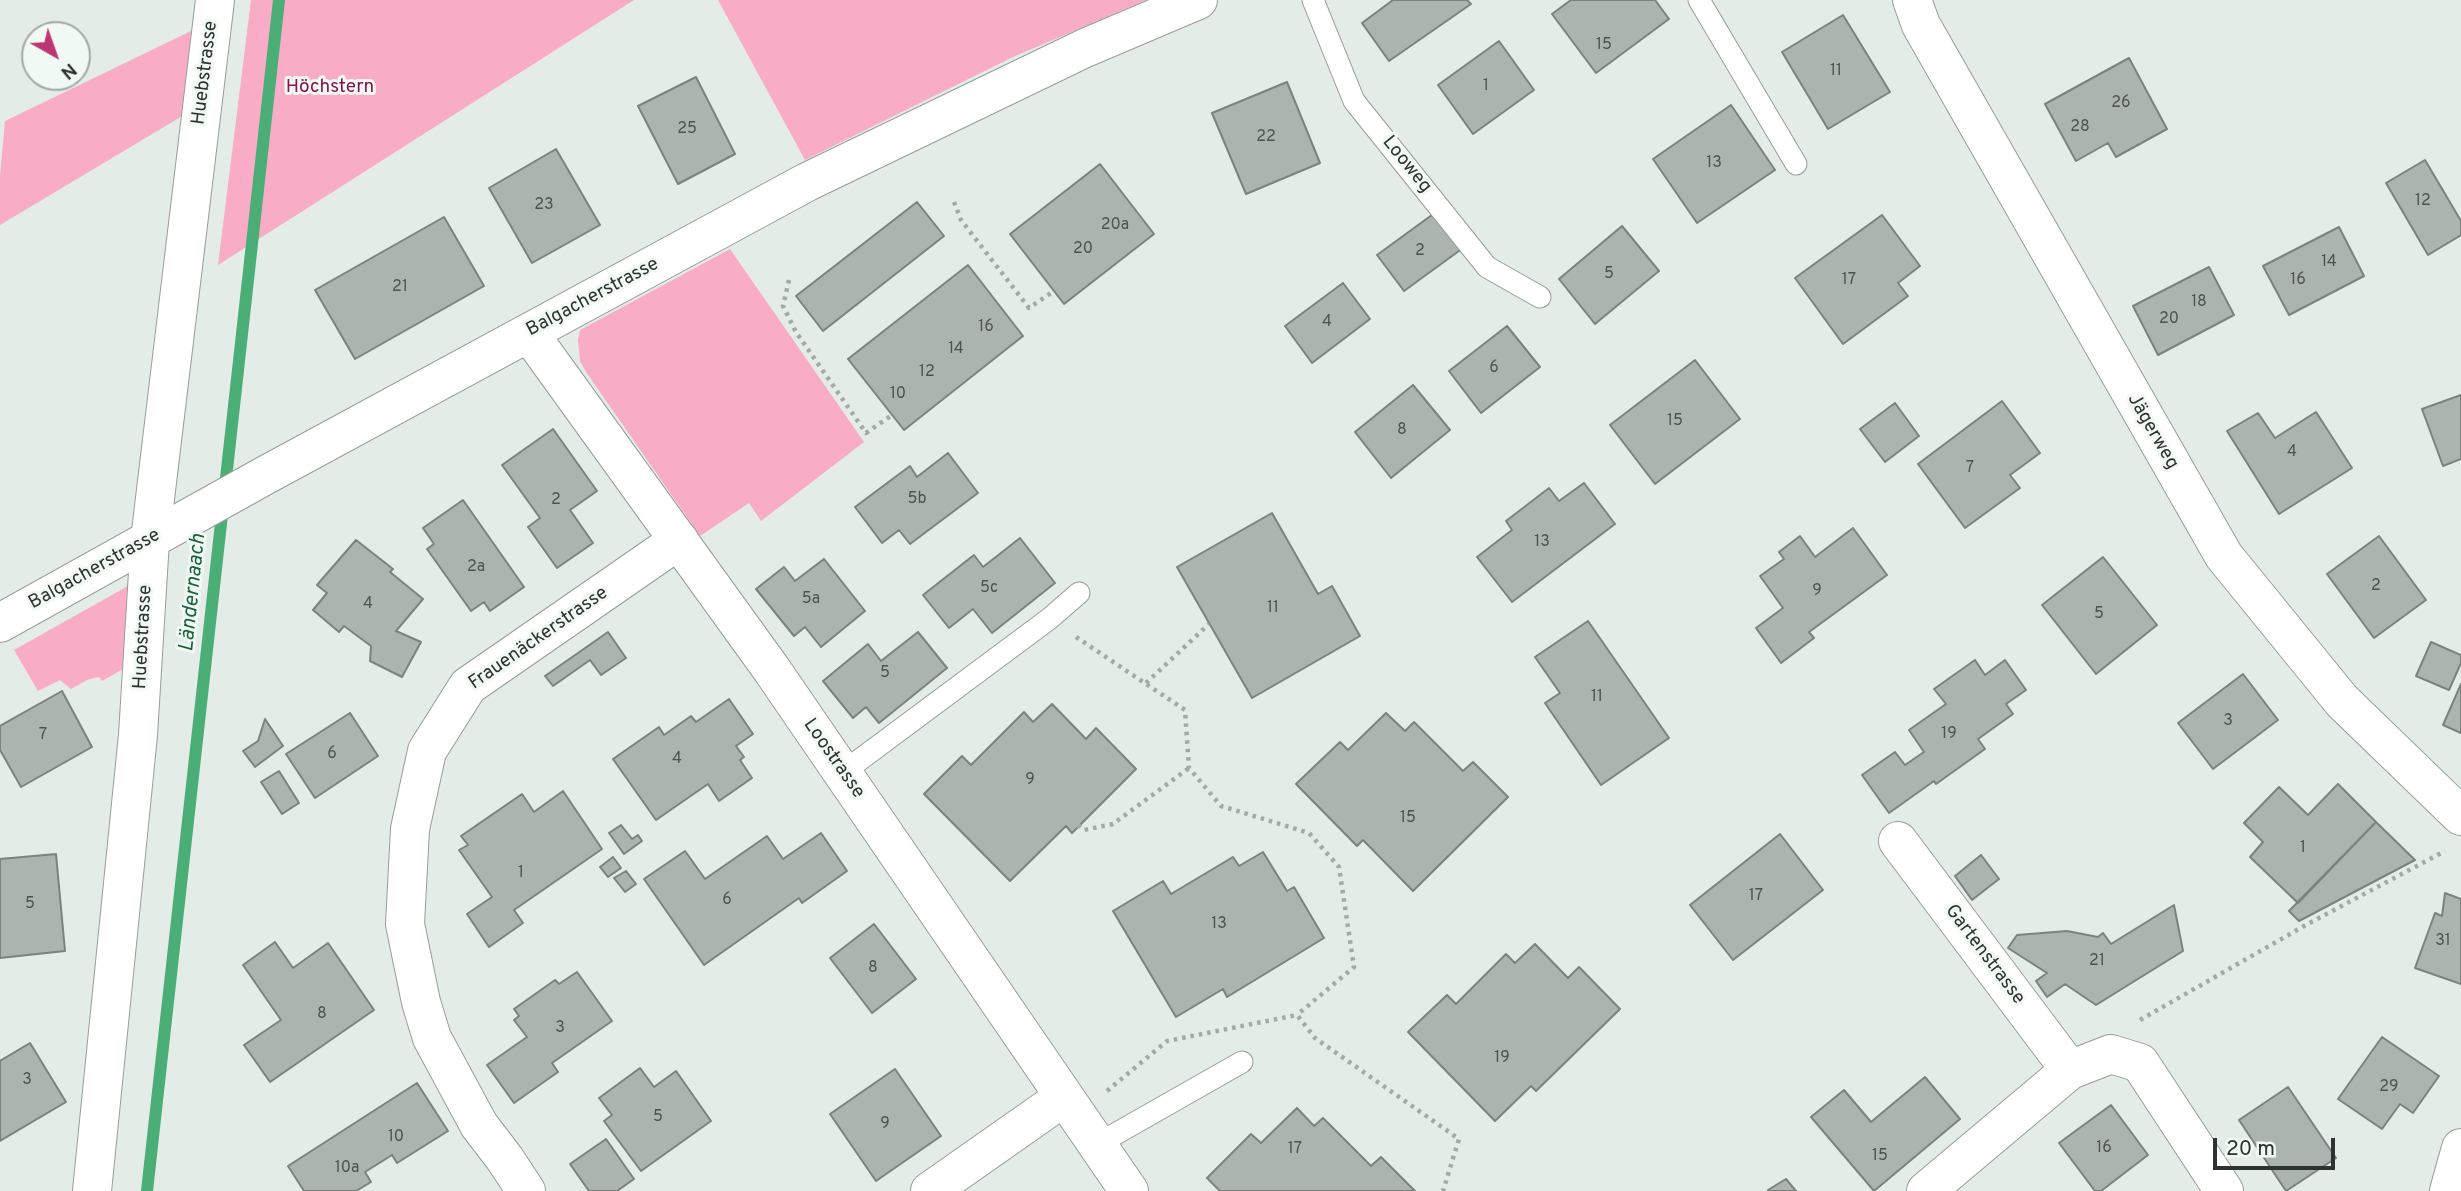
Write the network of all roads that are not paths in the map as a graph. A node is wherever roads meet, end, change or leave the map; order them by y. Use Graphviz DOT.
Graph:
graph roads {
  1 [pos="215,0"];
  2 [pos="1198,0"];
  3 [pos="1313,0"];
  4 [pos="1699,0"];
  5 [pos="1912,0"];
  6 [pos="1796,164"];
  7 [pos="1540,297"];
  8 [pos="529,333"];
  9 [pos="165,532"];
  10 [pos="679,540"];
  11 [pos="1079,593"];
  12 [pos="0,622"];
  13 [pos="842,773"];
  14 [pos="2455,833"];
  15 [pos="1898,841"];
  16 [pos="1242,1062"];
  17 [pos="2070,1070"];
  18 [pos="1069,1106"];
  19 [pos="1097,1145"];
  20 [pos="2461,1149"];
  21 [pos="92,1191"];
  22 [pos="526,1191"];
  23 [pos="930,1191"];
  24 [pos="1129,1191"];
  25 [pos="1926,1191"];
  26 [pos="2224,1191"];
  27 [pos="2449,1191"];
  1 -- 9 [label="street, Huebstrasse"];
  2 -- 8 [label="street, Balgacherstrasse"];
  3 -- 7 [label="lane, Looweg"];
  4 -- 6 [label="lane"];
  5 -- 14 [label="street, Jägerweg"];
  8 -- 9 [label="street, Balgacherstrasse"];
  8 -- 10 [label="street, Loostrasse"];
  9 -- 12 [label="street, Balgacherstrasse"];
  9 -- 21 [label="street, Huebstrasse"];
  10 -- 13 [label="street, Loostrasse"];
  10 -- 22 [label="street, Frauenäckerstrasse"];
  11 -- 13 [label="lane"];
  13 -- 18 [label="street, Loostrasse"];
  15 -- 17 [label="street, Gartenstrasse"];
  16 -- 19 [label="lane"];
  17 -- 25 [label="street"];
  17 -- 26 [label="street"];
  18 -- 19 [label="street, Loostrasse"];
  18 -- 23 [label="street"];
  19 -- 24 [label="street, Loostrasse"];
  20 -- 27 [label="street"];
}
